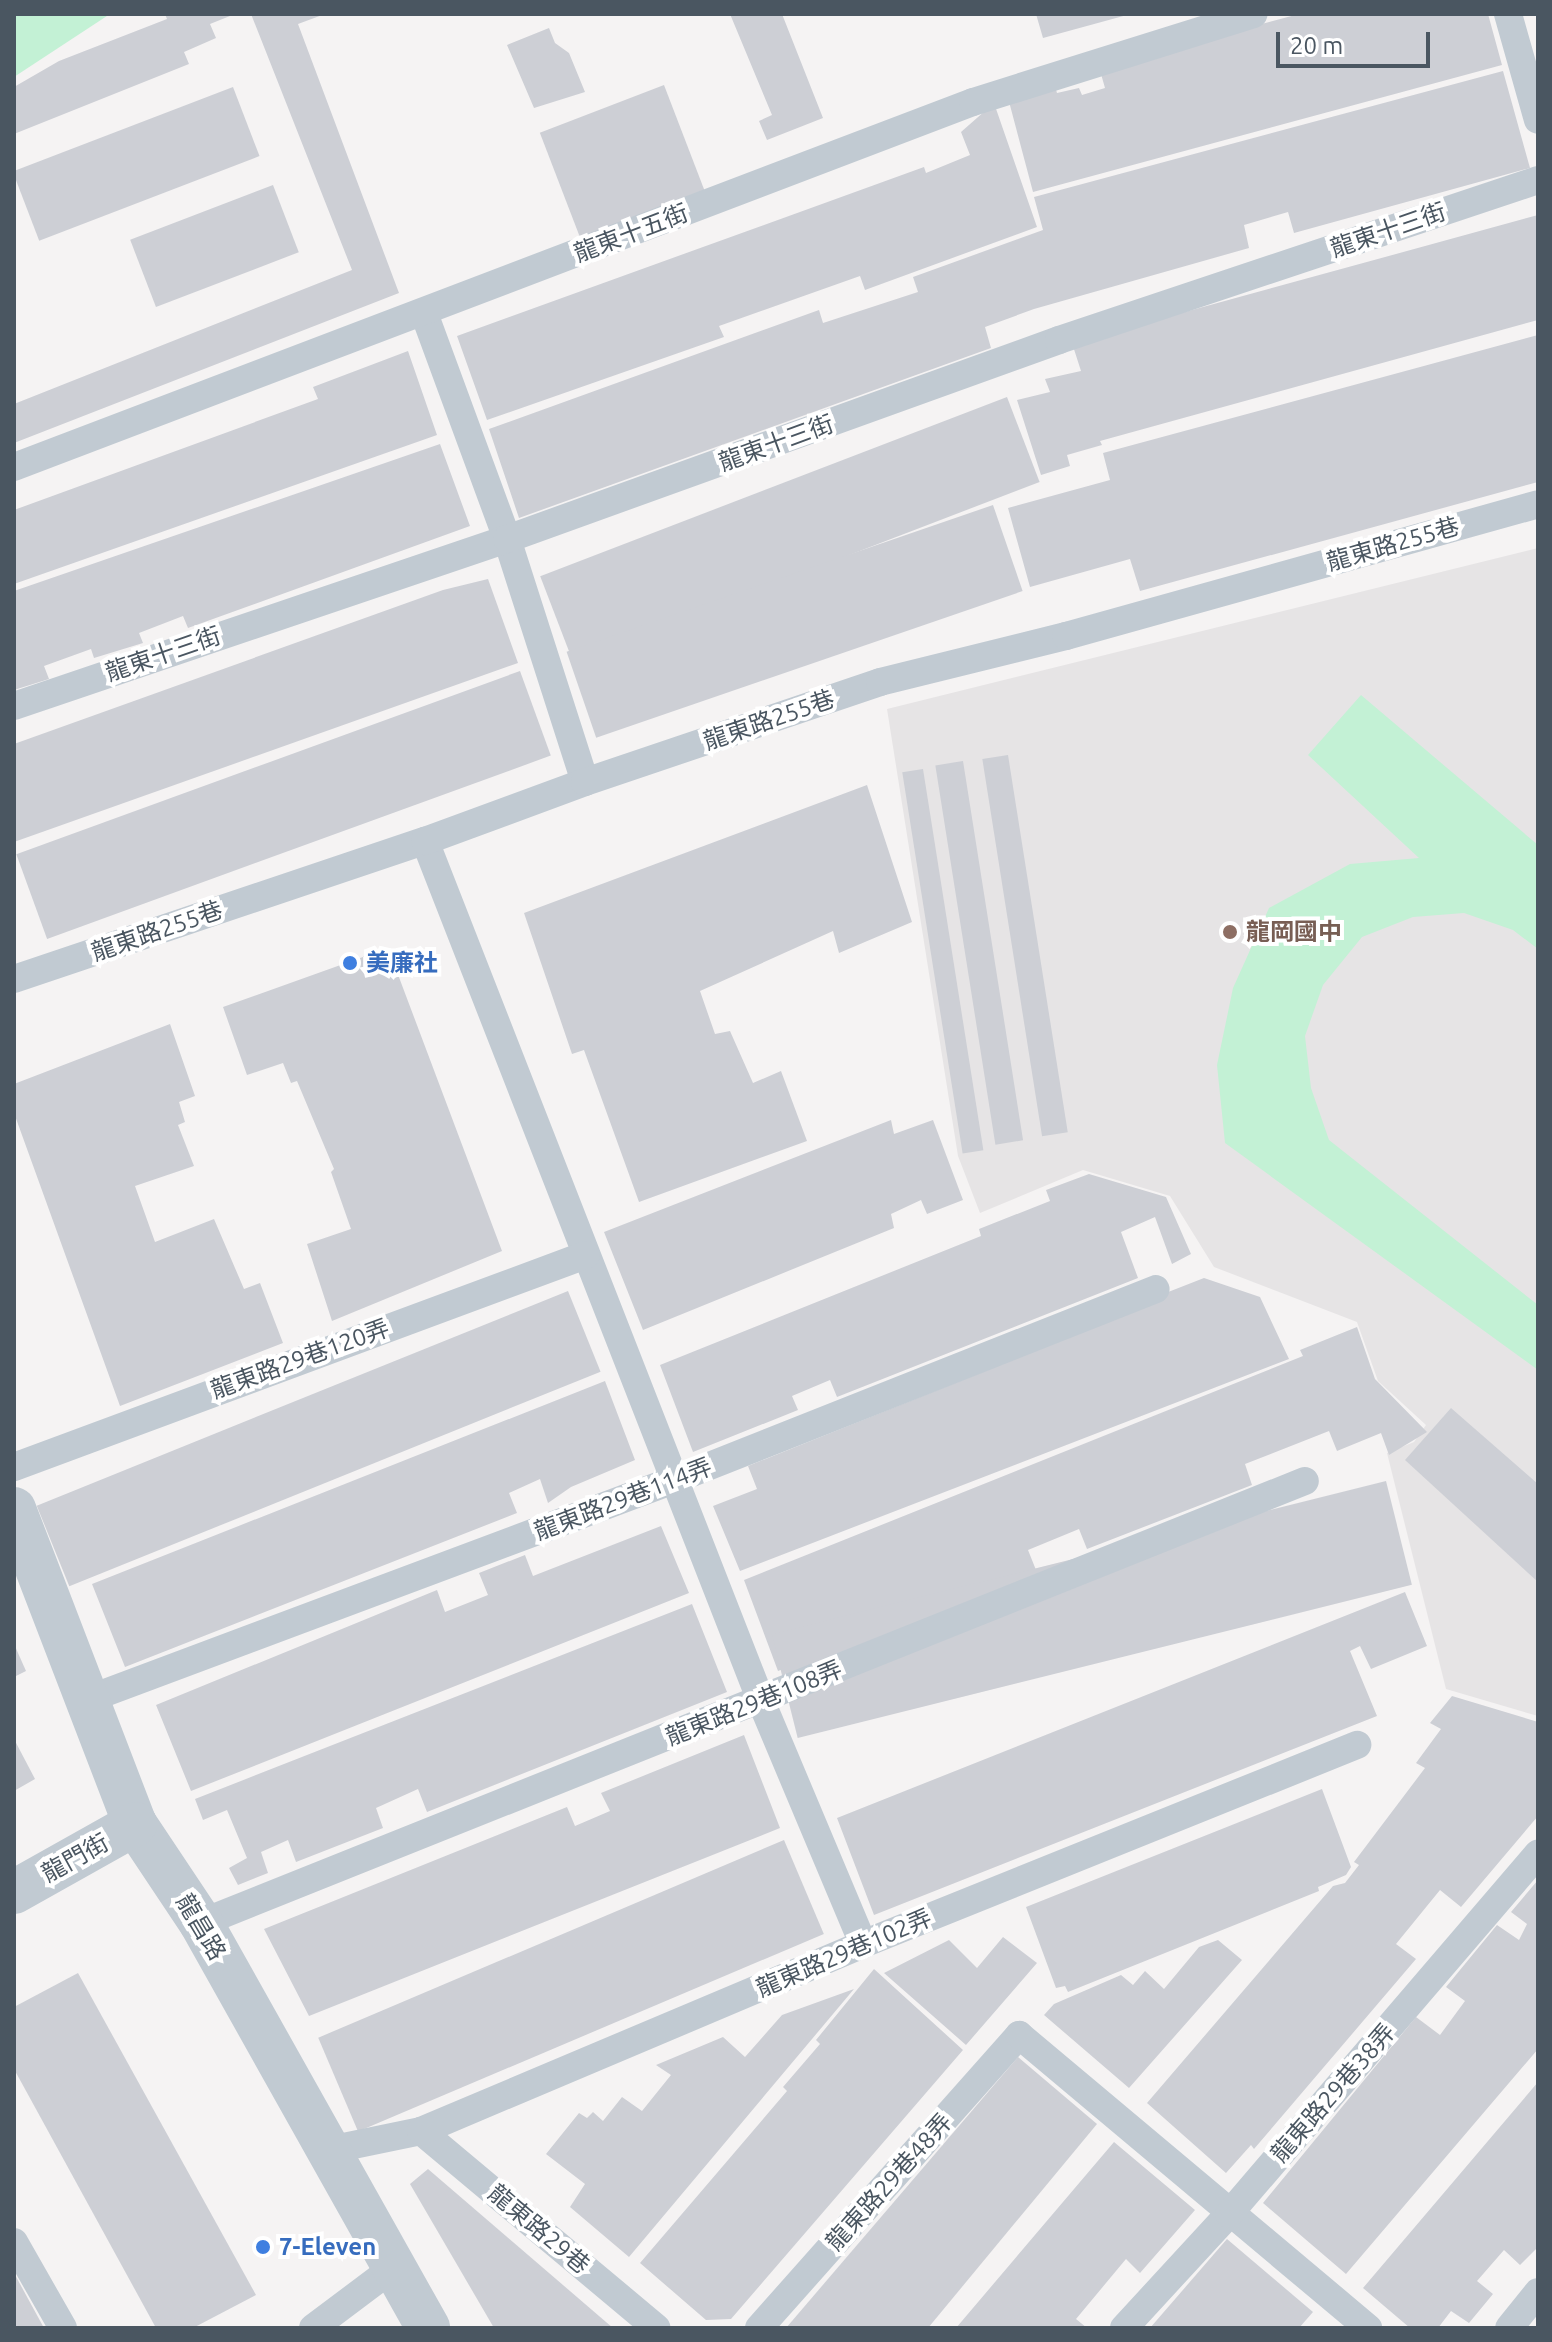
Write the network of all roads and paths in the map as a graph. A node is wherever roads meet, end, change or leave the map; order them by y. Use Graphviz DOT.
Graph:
graph roads {
  1 [pos="1253,14"];
  2 [pos="1508,14"];
  3 [pos="1538,120"];
  4 [pos="1538,180"];
  5 [pos="424,313"];
  6 [pos="14,467"];
  7 [pos="1538,504"];
  8 [pos="507,539"];
  9 [pos="14,706"];
  10 [pos="585,782"];
  11 [pos="425,841"];
  12 [pos="14,979"];
  13 [pos="586,1255"];
  14 [pos="1156,1289"];
  15 [pos="14,1467"];
  16 [pos="674,1480"];
  17 [pos="1305,1481"];
  18 [pos="14,1509"];
  19 [pos="86,1700"];
  20 [pos="761,1701"];
  21 [pos="1357,1745"];
  22 [pos="135,1824"];
  23 [pos="1538,1853"];
  24 [pos="14,1892"];
  25 [pos="201,1923"];
  26 [pos="863,1944"];
  27 [pos="421,2131"];
  28 [pos="329,2150"];
  29 [pos="1229,2214"];
  30 [pos="14,2242"];
  31 [pos="393,2268"];
  32 [pos="1538,2292"];
  33 [pos="63,2328"];
  34 [pos="313,2328"];
  35 [pos="428,2328"];
  36 [pos="657,2328"];
  37 [pos="759,2328"];
  38 [pos="1124,2328"];
  39 [pos="1368,2328"];
  40 [pos="1509,2328"];
  1 -- 5 [label="lane, 龍東十五街"];
  2 -- 3 [label="lane"];
  4 -- 8 [label="lane, 龍東十三街"];
  5 -- 6 [label="lane, 龍東十五街"];
  5 -- 8 [label="lane"];
  7 -- 10 [label="lane, 龍東路255巷"];
  8 -- 9 [label="lane, 龍東十三街"];
  8 -- 10 [label="lane"];
  10 -- 11 [label="lane, 龍東路255巷"];
  11 -- 12 [label="lane, 龍東路255巷"];
  11 -- 13 [label="lane"];
  13 -- 15 [label="lane, 龍東路29巷120弄"];
  13 -- 16 [label="lane"];
  14 -- 16 [label="lane, 龍東路29巷114弄"];
  16 -- 19 [label="lane, 龍東路29巷114弄"];
  16 -- 20 [label="lane"];
  17 -- 20 [label="lane, 龍東路29巷108弄"];
  18 -- 19 [label="street, 龍昌路"];
  19 -- 22 [label="street, 龍昌路"];
  20 -- 25 [label="lane, 龍東路29巷108弄"];
  20 -- 26 [label="lane"];
  21 -- 26 [label="lane, 龍東路29巷102弄"];
  22 -- 24 [label="street, 龍門街"];
  22 -- 25 [label="street, 龍昌路"];
  23 -- 29 [label="lane, 龍東路29巷38弄"];
  25 -- 28 [label="street, 龍昌路"];
  26 -- 27 [label="lane, 龍東路29巷102弄"];
  27 -- 28 [label="lane, 龍東路29巷102弄"];
  27 -- 36 [label="lane, 龍東路29巷"];
  28 -- 31 [label="street, 龍昌路"];
  29 -- 37 [label="lane, 龍東路29巷48弄"];
  29 -- 38 [label="lane, 龍東路29巷38弄"];
  29 -- 39 [label="lane"];
  30 -- 33 [label="lane"];
  31 -- 34 [label="lane"];
  31 -- 35 [label="street, 龍昌路"];
  32 -- 40 [label="lane"];
}
